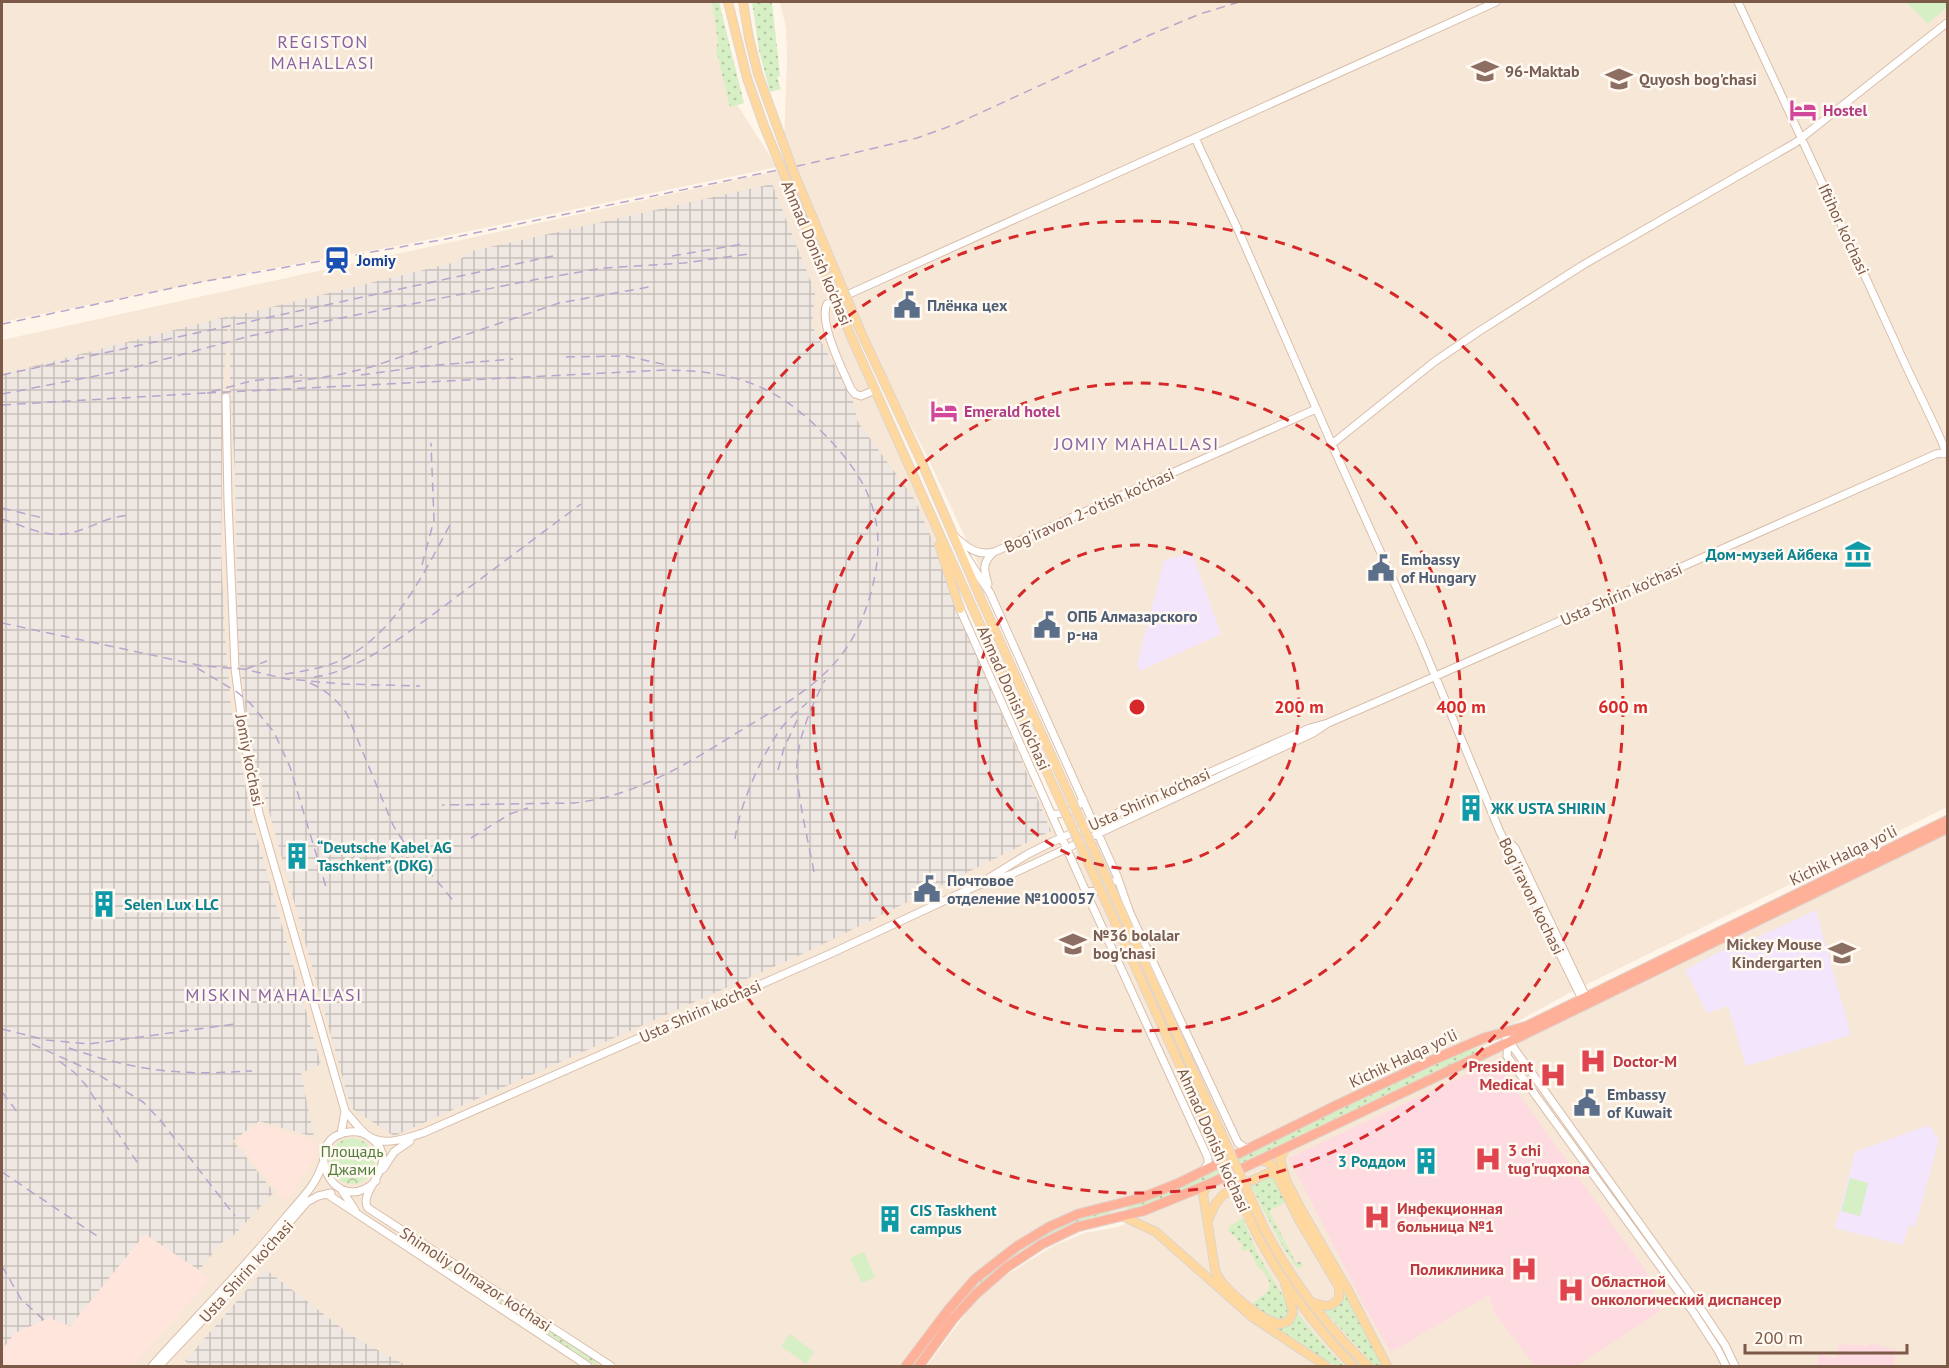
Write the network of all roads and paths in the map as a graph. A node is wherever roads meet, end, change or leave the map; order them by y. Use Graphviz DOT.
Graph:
graph roads {
  1 [pos="728,2"];
  2 [pos="743,2"];
  3 [pos="1496,2"];
  4 [pos="1738,2"];
  5 [pos="1947,22"];
  6 [pos="1195,138"];
  7 [pos="1802,138"];
  8 [pos="875,390"];
  9 [pos="226,397"];
  10 [pos="1316,409"];
  11 [pos="1332,444"];
  12 [pos="1947,454"];
  13 [pos="924,501"];
  14 [pos="957,541"];
  15 [pos="994,552"];
  16 [pos="990,593"];
  17 [pos="960,609"];
  18 [pos="1436,676"];
  19 [pos="1328,723"];
  20 [pos="1083,799"];
  21 [pos="1051,814"];
  22 [pos="1947,820"];
  23 [pos="1094,823"];
  24 [pos="1947,828"];
  25 [pos="1099,833"];
  26 [pos="1062,838"];
  27 [pos="1067,848"];
  28 [pos="1117,876"];
  29 [pos="976,886"];
  30 [pos="1086,892"];
  31 [pos="1584,998"];
  32 [pos="1503,1033"];
  33 [pos="1508,1042"];
  34 [pos="345,1112"];
  35 [pos="423,1133"];
  36 [pos="341,1134"];
  37 [pos="369,1136"];
  38 [pos="1287,1146"];
  39 [pos="1251,1148"];
  40 [pos="323,1161"];
  41 [pos="1257,1161"];
  42 [pos="381,1171"];
  43 [pos="1202,1172"];
  44 [pos="1276,1172"];
  45 [pos="376,1180"];
  46 [pos="1287,1180"];
  47 [pos="1207,1185"];
  48 [pos="342,1189"];
  49 [pos="327,1194"];
  50 [pos="1119,1205"];
  51 [pos="357,1213"];
  52 [pos="1122,1216"];
  53 [pos="1207,1222"];
  54 [pos="436,1252"];
  55 [pos="430,1262"];
  56 [pos="1284,1280"];
  57 [pos="1220,1290"];
  58 [pos="1310,1301"];
  59 [pos="602,1364"];
  60 [pos="152,1366"];
  61 [pos="159,1366"];
  62 [pos="588,1366"];
  63 [pos="611,1366"];
  64 [pos="906,1366"];
  65 [pos="919,1366"];
  66 [pos="1326,1366"];
  67 [pos="1353,1366"];
  68 [pos="1368,1366"];
  69 [pos="1387,1366"];
  70 [pos="1726,1366"];
  71 [pos="1735,1366"];
  1 -- 8 [label="main road, Ahmad Donish ko'chasi, bridge"];
  2 -- 14 [label="main road, Ahmad Donish ko'chasi, bridge"];
  3 -- 6 [label="street"];
  4 -- 7 [label="street, Iftihor ko'chasi"];
  5 -- 7 [label="street"];
  6 -- 8 [label="street"];
  6 -- 10 [label="street, Bog'iravon kochasi"];
  7 -- 11 [label="street"];
  7 -- 12 [label="street, Iftihor ko'chasi"];
  8 -- 13 [label="main road, Ahmad Donish ko'chasi"];
  9 -- 34 [label="street, Jomiy ko'chasi"];
  10 -- 11 [label="street, Bog'iravon kochasi"];
  10 -- 15 [label="street, Bog'iravon 2-o'tish ko'chasi"];
  11 -- 18 [label="street, Bog'iravon kochasi"];
  12 -- 18 [label="street, Usta Shirin ko'chasi"];
  13 -- 17 [label="main road"];
  13 -- 56 [label="main road, Ahmad Donish ko'chasi, bridge"];
  14 -- 15 [label="street, Bog'iravon 2-o'tish ko'chasi"];
  14 -- 16 [label="street, Ahmad Donish ko'chasi"];
  14 -- 58 [label="main road, Ahmad Donish ko'chasi, bridge"];
  15 -- 16 [label="street, Bog'iravon 2-o'tish ko'chasi"];
  16 -- 20 [label="street, Ahmad Donish ko'chasi"];
  17 -- 21 [label="street, Ahmad Donish ko'chasi"];
  18 -- 19 [label="street, Usta Shirin ko'chasi"];
  18 -- 31 [label="street, Bog'iravon kochasi"];
  19 -- 23 [label="street, Usta Shirin ko'chasi"];
  19 -- 25 [label="street, Usta Shirin ko'chasi"];
  20 -- 21 [label="street"];
  20 -- 23 [label="street, Ahmad Donish ko'chasi"];
  21 -- 26 [label="street, Ahmad Donish ko'chasi"];
  22 -- 31 [label="highway, Kichik Halqa yo'li"];
  23 -- 25 [label="street, Ahmad Donish ko'chasi"];
  23 -- 26 [label="street, Usta Shirin ko'chasi"];
  24 -- 33 [label="highway, Kichik Halqa yo'li"];
  25 -- 27 [label="street, Usta Shirin ko'chasi"];
  25 -- 28 [label="street, Ahmad Donish ko'chasi"];
  26 -- 27 [label="street, Ahmad Donish ko'chasi"];
  26 -- 29 [label="street, Usta Shirin ko'chasi"];
  27 -- 29 [label="street, Usta Shirin ko'chasi"];
  27 -- 30 [label="street, Ahmad Donish ko'chasi"];
  28 -- 30 [label="street"];
  28 -- 39 [label="street, Ahmad Donish ko'chasi"];
  29 -- 35 [label="street, Usta Shirin ko'chasi"];
  30 -- 43 [label="street, Ahmad Donish ko'chasi"];
  31 -- 32 [label="highway, Kichik Halqa yo'li"];
  32 -- 33 [label="street"];
  32 -- 39 [label="highway, Kichik Halqa yo'li"];
  33 -- 38 [label="highway, Kichik Halqa yo'li"];
  33 -- 70 [label="street"];
  33 -- 71 [label="street"];
  34 -- 36 [label="street"];
  34 -- 37 [label="street"];
  35 -- 37 [label="street, Usta Shirin ko'chasi"];
  35 -- 42 [label="street, Usta Shirin ko'chasi"];
  36 -- 37 [label="street"];
  36 -- 40 [label="street"];
  37 -- 42 [label="street"];
  38 -- 41 [label="highway, Kichik Halqa yo'li"];
  38 -- 46 [label="main road"];
  39 -- 43 [label="highway, Kichik Halqa yo'li"];
  40 -- 48 [label="street"];
  40 -- 60 [label="street, Usta Shirin ko'chasi"];
  41 -- 44 [label="main road"];
  41 -- 47 [label="highway, Kichik Halqa yo'li"];
  42 -- 45 [label="street"];
  43 -- 50 [label="highway, Kichik Halqa yo'li"];
  44 -- 46 [label="main road"];
  44 -- 53 [label="main road"];
  44 -- 58 [label="main road"];
  45 -- 48 [label="street"];
  45 -- 54 [label="street, Shimoliy Olmazor ko'chasi"];
  46 -- 69 [label="main road"];
  47 -- 52 [label="highway, Kichik Halqa yo'li"];
  47 -- 53 [label="main road"];
  48 -- 49 [label="street, Usta Shirin ko'chasi"];
  48 -- 51 [label="street, Shimoliy Olmazor ko'chasi"];
  49 -- 51 [label="street, Shimoliy Olmazor ko'chasi"];
  49 -- 61 [label="street, Usta Shirin ko'chasi"];
  50 -- 52 [label="highway"];
  50 -- 64 [label="highway, Kichik Halqa yo'li"];
  51 -- 55 [label="street, Shimoliy Olmazor ko'chasi"];
  52 -- 57 [label="main road"];
  52 -- 65 [label="highway, Kichik Halqa yo'li"];
  53 -- 56 [label="main road"];
  53 -- 57 [label="main road"];
  54 -- 55 [label="street"];
  54 -- 59 [label="street, Shimoliy Olmazor ko'chasi"];
  55 -- 62 [label="street, Shimoliy Olmazor ko'chasi"];
  56 -- 67 [label="main road, Ahmad Donish ko'chasi"];
  57 -- 66 [label="main road"];
  58 -- 68 [label="main road, Ahmad Donish ko'chasi"];
  59 -- 63 [label="street, Shimoliy Olmazor ko'chasi"];
}
